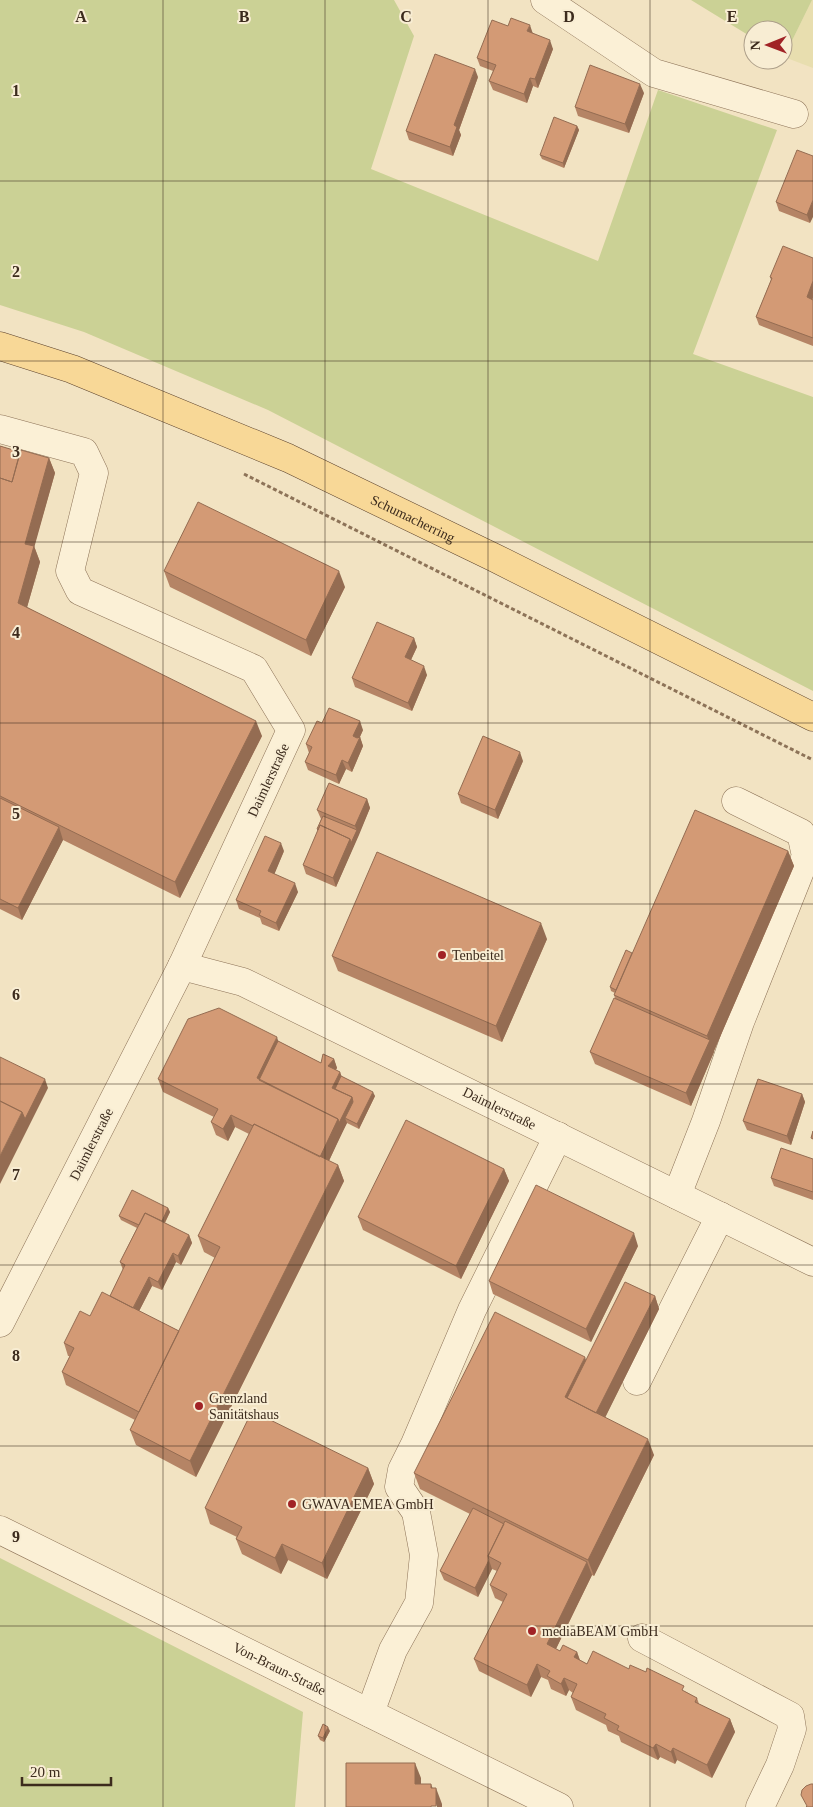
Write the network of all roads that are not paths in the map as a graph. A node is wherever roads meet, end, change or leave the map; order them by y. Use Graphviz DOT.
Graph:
graph roads {
  1 [pos="545,0"];
  2 [pos="794,114"];
  3 [pos="0,346"];
  4 [pos="0,429"];
  5 [pos="813,717"];
  6 [pos="736,801"];
  7 [pos="182,966"];
  8 [pos="558,1136"];
  9 [pos="677,1195"];
  10 [pos="720,1216"];
  11 [pos="813,1262"];
  12 [pos="0,1323"];
  13 [pos="637,1381"];
  14 [pos="0,1530"];
  15 [pos="642,1638"];
  16 [pos="370,1713"];
  17 [pos="559,1807"];
  18 [pos="760,1807"];
  1 -- 2 [label="street"];
  3 -- 5 [label="main road, Schumacherring"];
  4 -- 7 [label="street, Daimlerstraße"];
  6 -- 9 [label="street"];
  7 -- 8 [label="street, Daimlerstraße"];
  7 -- 12 [label="street, Daimlerstraße"];
  8 -- 9 [label="street, Daimlerstraße"];
  8 -- 16 [label="street"];
  9 -- 10 [label="street, Daimlerstraße"];
  10 -- 11 [label="street, Daimlerstraße"];
  10 -- 13 [label="street"];
  14 -- 16 [label="street, Von-Braun-Straße"];
  15 -- 18 [label="street"];
  16 -- 17 [label="street, Von-Braun-Straße"];
}
